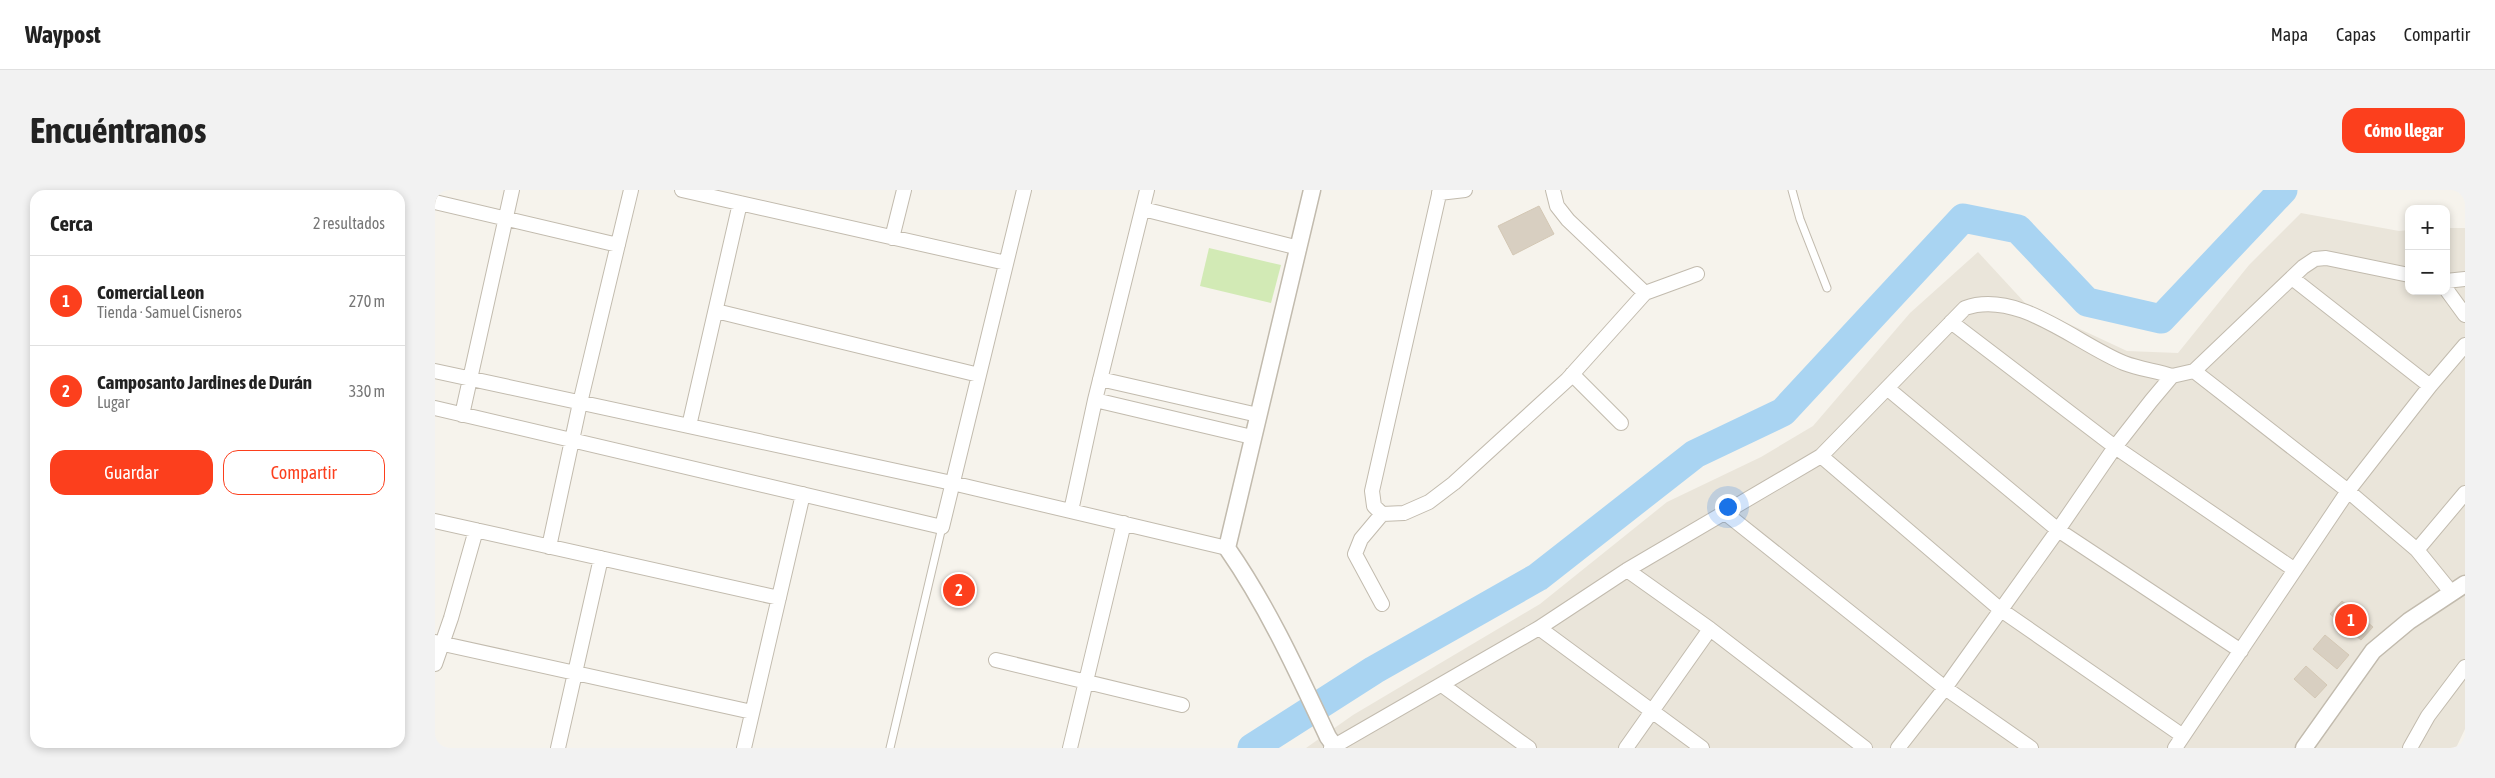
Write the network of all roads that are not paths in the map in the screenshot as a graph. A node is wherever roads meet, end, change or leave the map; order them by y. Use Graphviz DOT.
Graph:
graph roads {
  1 [pos="512,190"];
  2 [pos="631,190"];
  3 [pos="682,190"];
  4 [pos="904,190"];
  5 [pos="1024,190"];
  6 [pos="1147,190"];
  7 [pos="1312,190"];
  8 [pos="1465,190"];
  9 [pos="1553,190"];
  10 [pos="1793,190"];
  11 [pos="702,192"];
  12 [pos="1440,192"];
  13 [pos="435,202"];
  14 [pos="740,203"];
  15 [pos="1143,209"];
  16 [pos="506,218"];
  17 [pos="892,238"];
  18 [pos="618,245"];
  19 [pos="1299,248"];
  20 [pos="1006,263"];
  21 [pos="1697,274"];
  22 [pos="2405,274"];
  23 [pos="2292,278"];
  24 [pos="2465,279"];
  25 [pos="2450,281"];
  26 [pos="1827,288"];
  27 [pos="1645,293"];
  28 [pos="2450,294"];
  29 [pos="715,311"];
  30 [pos="2465,315"];
  31 [pos="1951,322"];
  32 [pos="2465,346"];
  33 [pos="435,371"];
  34 [pos="2194,371"];
  35 [pos="1571,374"];
  36 [pos="979,375"];
  37 [pos="2172,376"];
  38 [pos="470,379"];
  39 [pos="1100,379"];
  40 [pos="2430,386"];
  41 [pos="1887,388"];
  42 [pos="1095,400"];
  43 [pos="580,403"];
  44 [pos="435,408"];
  45 [pos="462,415"];
  46 [pos="1258,415"];
  47 [pos="1621,423"];
  48 [pos="689,426"];
  49 [pos="1252,437"];
  50 [pos="572,440"];
  51 [pos="2115,447"];
  52 [pos="1821,456"];
  53 [pos="952,483"];
  54 [pos="2348,492"];
  55 [pos="2465,493"];
  56 [pos="803,494"];
  57 [pos="1071,511"];
  58 [pos="1724,512"];
  59 [pos="1381,514"];
  60 [pos="435,521"];
  61 [pos="1124,523"];
  62 [pos="942,527"];
  63 [pos="476,530"];
  64 [pos="2059,530"];
  65 [pos="549,547"];
  66 [pos="1227,548"];
  67 [pos="2417,550"];
  68 [pos="601,558"];
  69 [pos="1627,570"];
  70 [pos="2295,570"];
  71 [pos="2458,588"];
  72 [pos="779,598"];
  73 [pos="1382,604"];
  74 [pos="2001,610"];
  75 [pos="1539,628"];
  76 [pos="1710,629"];
  77 [pos="439,643"];
  78 [pos="2241,650"];
  79 [pos="997,660"];
  80 [pos="435,664"];
  81 [pos="2465,667"];
  82 [pos="575,674"];
  83 [pos="1086,681"];
  84 [pos="1442,685"];
  85 [pos="1945,688"];
  86 [pos="1182,705"];
  87 [pos="1652,709"];
  88 [pos="751,712"];
  89 [pos="2183,736"];
  90 [pos="1332,745"];
  91 [pos="558,748"];
  92 [pos="744,748"];
  93 [pos="890,748"];
  94 [pos="1070,748"];
  95 [pos="1529,748"];
  96 [pos="1626,748"];
  97 [pos="1702,748"];
  98 [pos="1865,748"];
  99 [pos="1898,748"];
  100 [pos="2031,748"];
  101 [pos="2175,748"];
  102 [pos="2304,748"];
  103 [pos="2410,748"];
  1 -- 16 [label="street"];
  2 -- 18 [label="street"];
  3 -- 11 [label="street"];
  4 -- 17 [label="street"];
  5 -- 20 [label="street"];
  6 -- 15 [label="street"];
  7 -- 19 [label="street"];
  8 -- 12 [label="street"];
  9 -- 27 [label="street"];
  10 -- 26 [label="lane"];
  11 -- 14 [label="street"];
  12 -- 59 [label="street"];
  13 -- 16 [label="street"];
  14 -- 17 [label="street"];
  14 -- 29 [label="street"];
  15 -- 19 [label="street"];
  15 -- 39 [label="street"];
  16 -- 18 [label="street"];
  16 -- 38 [label="street"];
  17 -- 20 [label="street"];
  18 -- 43 [label="street"];
  19 -- 46 [label="street"];
  20 -- 36 [label="street"];
  21 -- 27 [label="street"];
  22 -- 23 [label="street"];
  23 -- 34 [label="street"];
  23 -- 40 [label="street"];
  24 -- 25 [label="street"];
  27 -- 35 [label="street"];
  28 -- 30 [label="street"];
  29 -- 36 [label="street"];
  29 -- 48 [label="street"];
  31 -- 37 [label="street"];
  31 -- 41 [label="street"];
  31 -- 51 [label="street"];
  32 -- 40 [label="street"];
  33 -- 38 [label="street"];
  34 -- 37 [label="street"];
  34 -- 54 [label="street"];
  35 -- 47 [label="street"];
  35 -- 59 [label="street"];
  36 -- 53 [label="street"];
  37 -- 51 [label="street"];
  38 -- 43 [label="street"];
  38 -- 45 [label="street"];
  39 -- 42 [label="street"];
  39 -- 46 [label="street"];
  40 -- 54 [label="street"];
  41 -- 52 [label="street"];
  41 -- 64 [label="street"];
  42 -- 49 [label="street"];
  42 -- 57 [label="street"];
  43 -- 48 [label="street"];
  43 -- 50 [label="street"];
  44 -- 45 [label="street"];
  45 -- 50 [label="street"];
  46 -- 49 [label="street"];
  48 -- 53 [label="street"];
  49 -- 66 [label="street"];
  50 -- 56 [label="street"];
  50 -- 65 [label="street"];
  51 -- 64 [label="street"];
  51 -- 70 [label="street"];
  52 -- 58 [label="street"];
  52 -- 74 [label="street"];
  53 -- 57 [label="street"];
  53 -- 62 [label="street"];
  54 -- 67 [label="street"];
  54 -- 70 [label="street"];
  55 -- 67 [label="street"];
  56 -- 62 [label="street"];
  56 -- 72 [label="street"];
  57 -- 61 [label="street"];
  58 -- 69 [label="street"];
  58 -- 85 [label="street"];
  59 -- 73 [label="street"];
  60 -- 63 [label="street"];
  61 -- 66 [label="street"];
  61 -- 83 [label="street"];
  62 -- 93 [label="lane"];
  63 -- 65 [label="street"];
  63 -- 77 [label="street"];
  64 -- 74 [label="street"];
  64 -- 78 [label="street"];
  65 -- 68 [label="street"];
  66 -- 90 [label="street"];
  67 -- 71 [label="street"];
  68 -- 72 [label="street"];
  68 -- 82 [label="street"];
  69 -- 75 [label="street"];
  69 -- 76 [label="street"];
  70 -- 78 [label="street"];
  71 -- 102 [label="street"];
  72 -- 88 [label="street"];
  74 -- 85 [label="street"];
  74 -- 89 [label="street"];
  75 -- 84 [label="street"];
  75 -- 87 [label="street"];
  76 -- 87 [label="street"];
  76 -- 98 [label="street"];
  77 -- 80 [label="street"];
  77 -- 82 [label="street"];
  78 -- 89 [label="street"];
  79 -- 83 [label="street"];
  81 -- 103 [label="street"];
  82 -- 88 [label="street"];
  82 -- 91 [label="street"];
  83 -- 86 [label="street"];
  83 -- 94 [label="street"];
  84 -- 90 [label="street"];
  84 -- 95 [label="street"];
  85 -- 99 [label="street"];
  85 -- 100 [label="street"];
  87 -- 96 [label="street"];
  87 -- 97 [label="street"];
  88 -- 92 [label="street"];
  89 -- 101 [label="street"];
}
